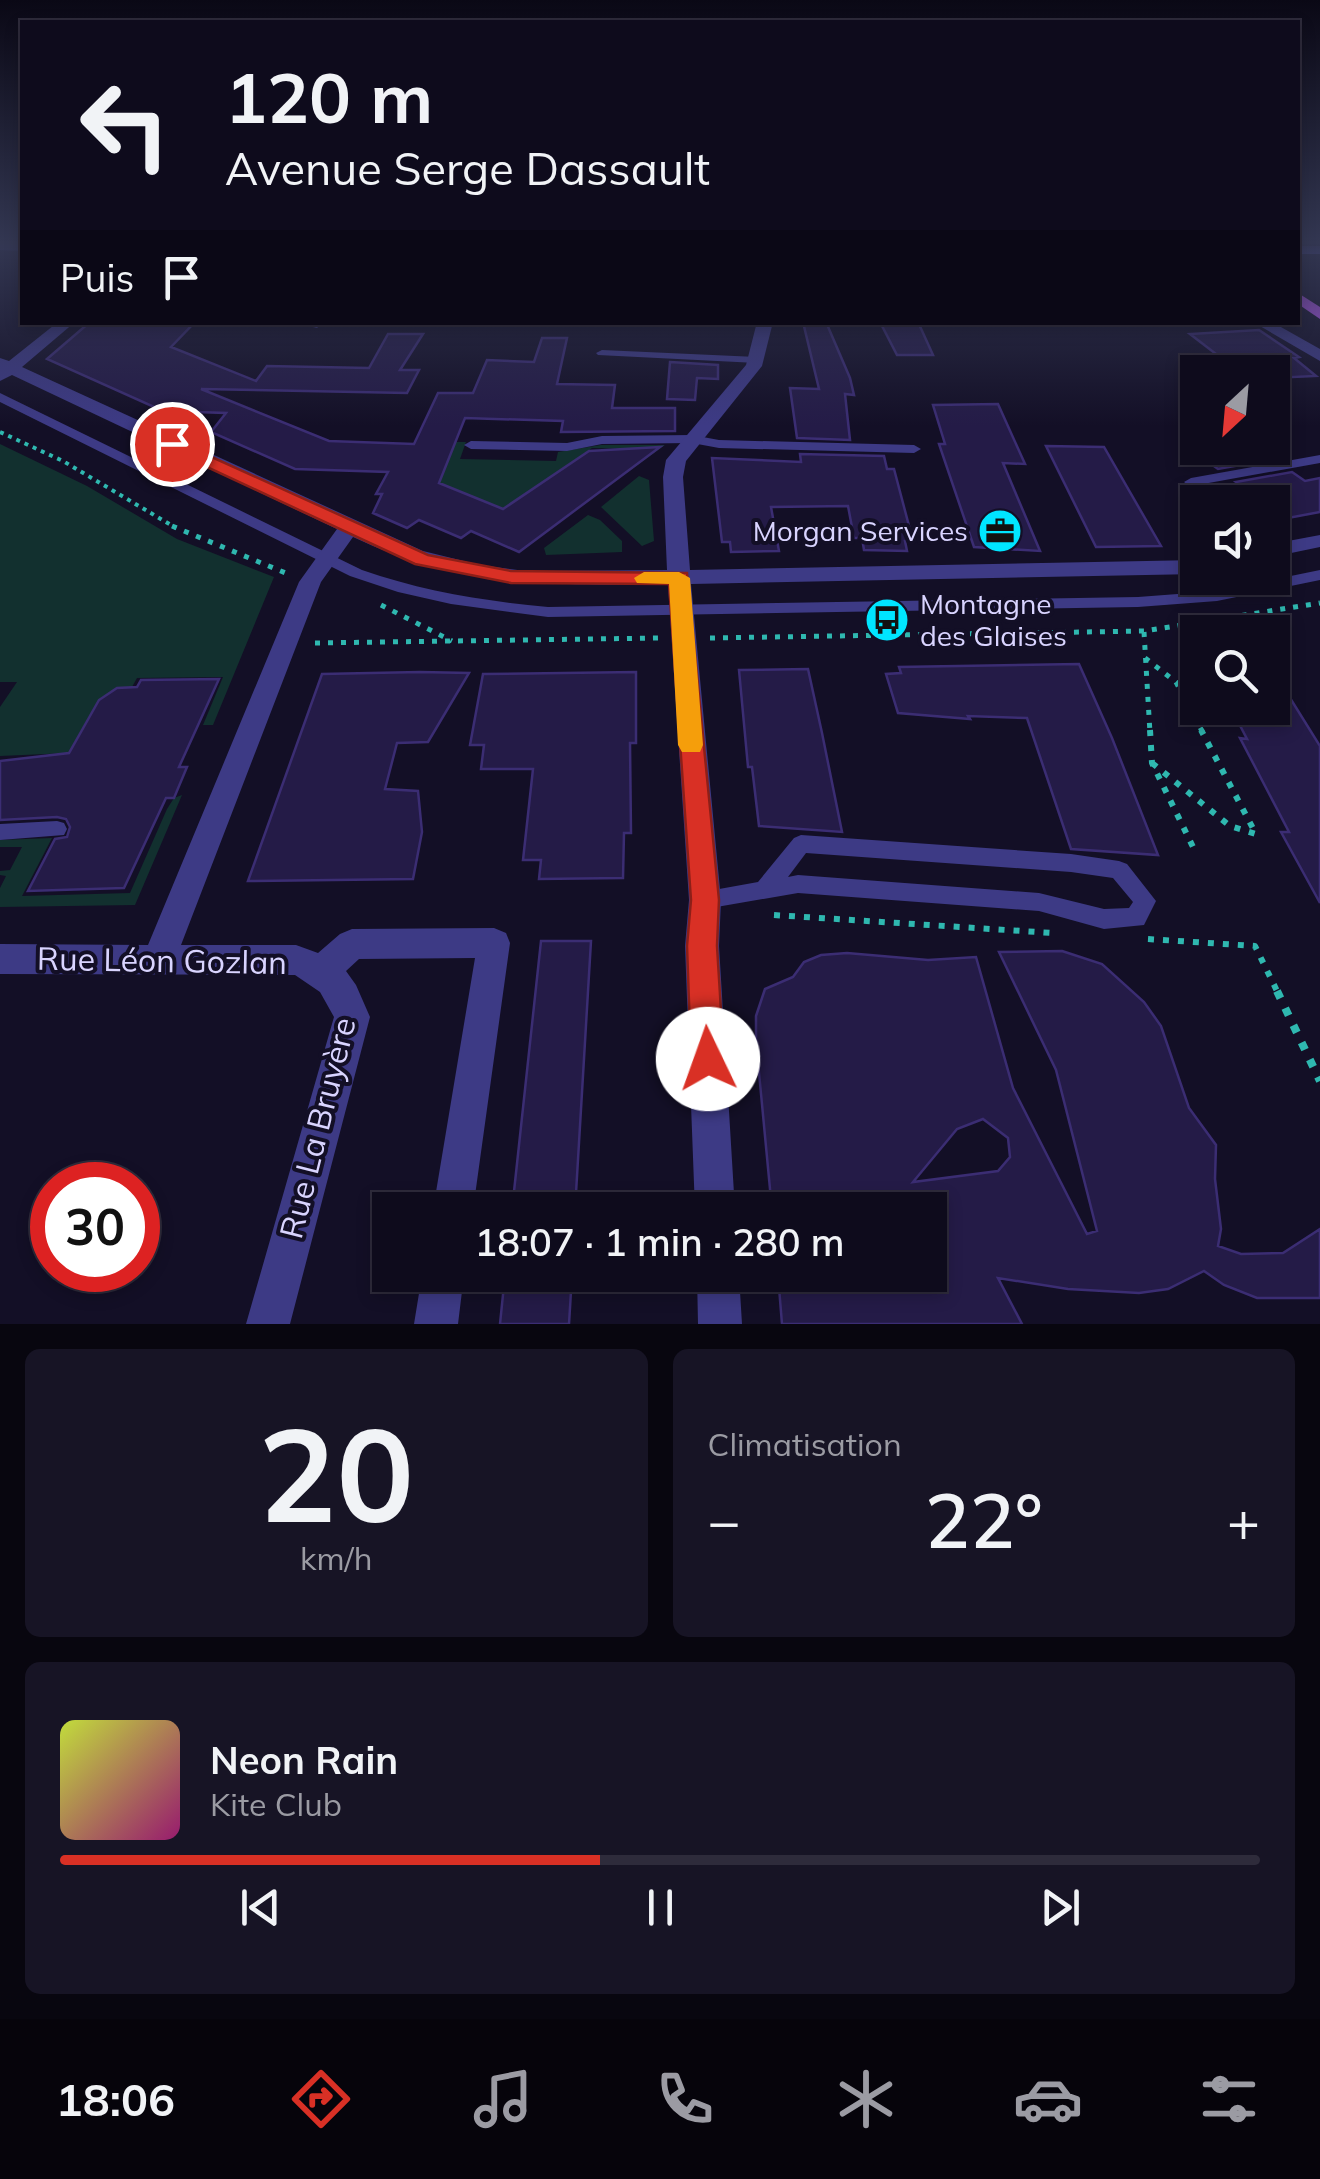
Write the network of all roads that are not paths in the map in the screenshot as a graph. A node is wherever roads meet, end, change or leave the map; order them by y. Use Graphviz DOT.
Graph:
graph roads {
  1 [pos="64,325"];
  2 [pos="764,325"];
  3 [pos="1265,325"];
  4 [pos="602,354"];
  5 [pos="1320,356"];
  6 [pos="758,360"];
  7 [pos="3,369"];
  8 [pos="0,397"];
  9 [pos="692,440"];
  10 [pos="471,445"];
  11 [pos="914,449"];
  12 [pos="1320,458"];
  13 [pos="1195,485"];
  14 [pos="350,528"];
  15 [pos="1320,541"];
  16 [pos="1290,546"];
  17 [pos="324,558"];
  18 [pos="1180,568"];
  19 [pos="1320,574"];
  20 [pos="682,608"];
  21 [pos="57,830"];
  22 [pos="0,832"];
  23 [pos="765,890"];
  24 [pos="705,900"];
  25 [pos="160,957"];
  26 [pos="0,959"];
  27 [pos="323,970"];
  28 [pos="456,1192"];
  29 [pos="714,1192"];
  30 [pos="441,1292"];
  31 [pos="719,1292"];
  32 [pos="268,1324"];
  33 [pos="436,1324"];
  34 [pos="720,1324"];
  1 -- 7 [label="street"];
  2 -- 6 [label="street"];
  3 -- 5 [label="street"];
  4 -- 6 [label="lane"];
  6 -- 9 [label="street"];
  7 -- 14 [label="street"];
  8 -- 17 [label="lane"];
  9 -- 10 [label="lane"];
  9 -- 11 [label="lane"];
  9 -- 20 [label="street"];
  12 -- 13 [label="lane"];
  14 -- 17 [label="street"];
  14 -- 20 [label="street"];
  15 -- 16 [label="street"];
  17 -- 20 [label="lane"];
  17 -- 25 [label="street"];
  18 -- 20 [label="street"];
  19 -- 20 [label="lane"];
  20 -- 24 [label="street"];
  21 -- 22 [label="lane"];
  23 -- 23 [label="lane"];
  23 -- 24 [label="lane"];
  24 -- 29 [label="street"];
  25 -- 26 [label="street, Rue Léon Gozlan"];
  25 -- 27 [label="street, Rue Léon Gozlan"];
  27 -- 28 [label="street"];
  27 -- 32 [label="street, Rue La Bruyère"];
  30 -- 33 [label="street"];
  31 -- 34 [label="street"];
}
